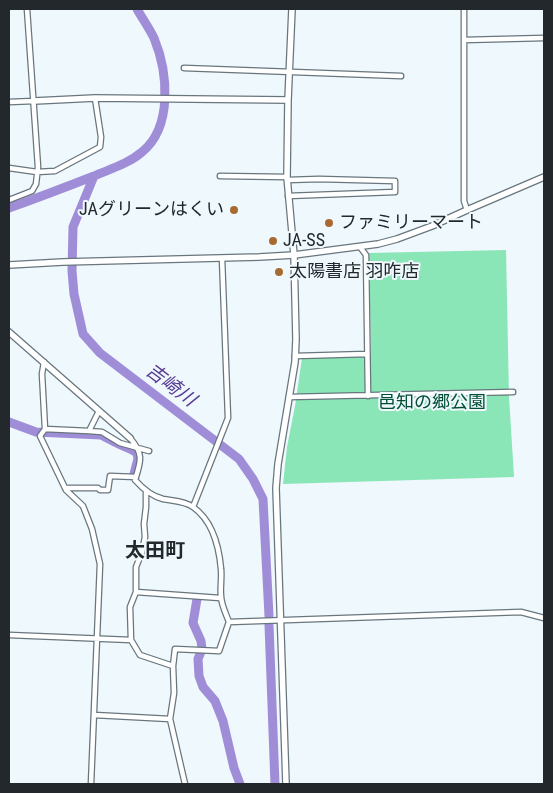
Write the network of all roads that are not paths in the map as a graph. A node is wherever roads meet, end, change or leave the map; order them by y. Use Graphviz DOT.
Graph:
graph roads {
  1 [pos="27,9"];
  2 [pos="292,9"];
  3 [pos="464,9"];
  4 [pos="544,38"];
  5 [pos="464,40"];
  6 [pos="184,68"];
  7 [pos="290,72"];
  8 [pos="401,76"];
  9 [pos="95,98"];
  10 [pos="288,100"];
  11 [pos="34,101"];
  12 [pos="9,102"];
  13 [pos="9,168"];
  14 [pos="37,172"];
  15 [pos="220,176"];
  16 [pos="544,177"];
  17 [pos="288,179"];
  18 [pos="288,196"];
  19 [pos="9,200"];
  20 [pos="467,210"];
  21 [pos="360,247"];
  22 [pos="294,255"];
  23 [pos="222,258"];
  24 [pos="9,265"];
  25 [pos="9,332"];
  26 [pos="367,354"];
  27 [pos="295,356"];
  28 [pos="44,362"];
  29 [pos="513,392"];
  30 [pos="368,396"];
  31 [pos="289,397"];
  32 [pos="99,411"];
  33 [pos="43,431"];
  34 [pos="89,431"];
  35 [pos="130,438"];
  36 [pos="137,448"];
  37 [pos="149,451"];
  38 [pos="136,478"];
  39 [pos="66,488"];
  40 [pos="146,492"];
  41 [pos="193,507"];
  42 [pos="136,592"];
  43 [pos="220,598"];
  44 [pos="544,618"];
  45 [pos="281,620"];
  46 [pos="229,622"];
  47 [pos="9,635"];
  48 [pos="97,639"];
  49 [pos="131,640"];
  50 [pos="173,666"];
  51 [pos="94,715"];
  52 [pos="170,719"];
  53 [pos="91,784"];
  54 [pos="186,784"];
  55 [pos="286,784"];
  1 -- 11 [label="street"];
  2 -- 7 [label="street"];
  3 -- 5 [label="street"];
  4 -- 5 [label="street"];
  5 -- 20 [label="street"];
  6 -- 7 [label="street"];
  7 -- 8 [label="street"];
  7 -- 10 [label="street"];
  9 -- 10 [label="street"];
  9 -- 11 [label="street"];
  9 -- 14 [label="street"];
  10 -- 17 [label="street"];
  11 -- 12 [label="street"];
  11 -- 14 [label="street"];
  13 -- 14 [label="street"];
  14 -- 19 [label="street"];
  15 -- 17 [label="street"];
  16 -- 20 [label="street"];
  17 -- 18 [label="street"];
  17 -- 18 [label="street"];
  18 -- 22 [label="street"];
  20 -- 21 [label="street"];
  21 -- 22 [label="street"];
  21 -- 26 [label="street"];
  22 -- 23 [label="street"];
  22 -- 27 [label="street"];
  23 -- 24 [label="street"];
  23 -- 41 [label="street"];
  25 -- 28 [label="street"];
  26 -- 27 [label="street"];
  26 -- 30 [label="street"];
  27 -- 31 [label="street"];
  28 -- 32 [label="street"];
  28 -- 33 [label="street"];
  29 -- 30 [label="street"];
  30 -- 31 [label="street"];
  31 -- 45 [label="street"];
  32 -- 34 [label="street"];
  32 -- 35 [label="street"];
  33 -- 34 [label="street"];
  33 -- 39 [label="street"];
  34 -- 36 [label="street"];
  35 -- 36 [label="street"];
  36 -- 37 [label="street"];
  36 -- 38 [label="street"];
  38 -- 39 [label="street"];
  38 -- 40 [label="street"];
  39 -- 48 [label="street"];
  40 -- 41 [label="street"];
  40 -- 42 [label="street"];
  41 -- 43 [label="street"];
  42 -- 43 [label="street"];
  42 -- 49 [label="street"];
  43 -- 46 [label="street"];
  44 -- 45 [label="street"];
  45 -- 46 [label="street"];
  45 -- 55 [label="street"];
  46 -- 50 [label="street"];
  47 -- 48 [label="street"];
  48 -- 49 [label="street"];
  48 -- 51 [label="street"];
  49 -- 50 [label="street"];
  50 -- 52 [label="street"];
  51 -- 52 [label="street"];
  51 -- 53 [label="street"];
  52 -- 54 [label="street"];
}
